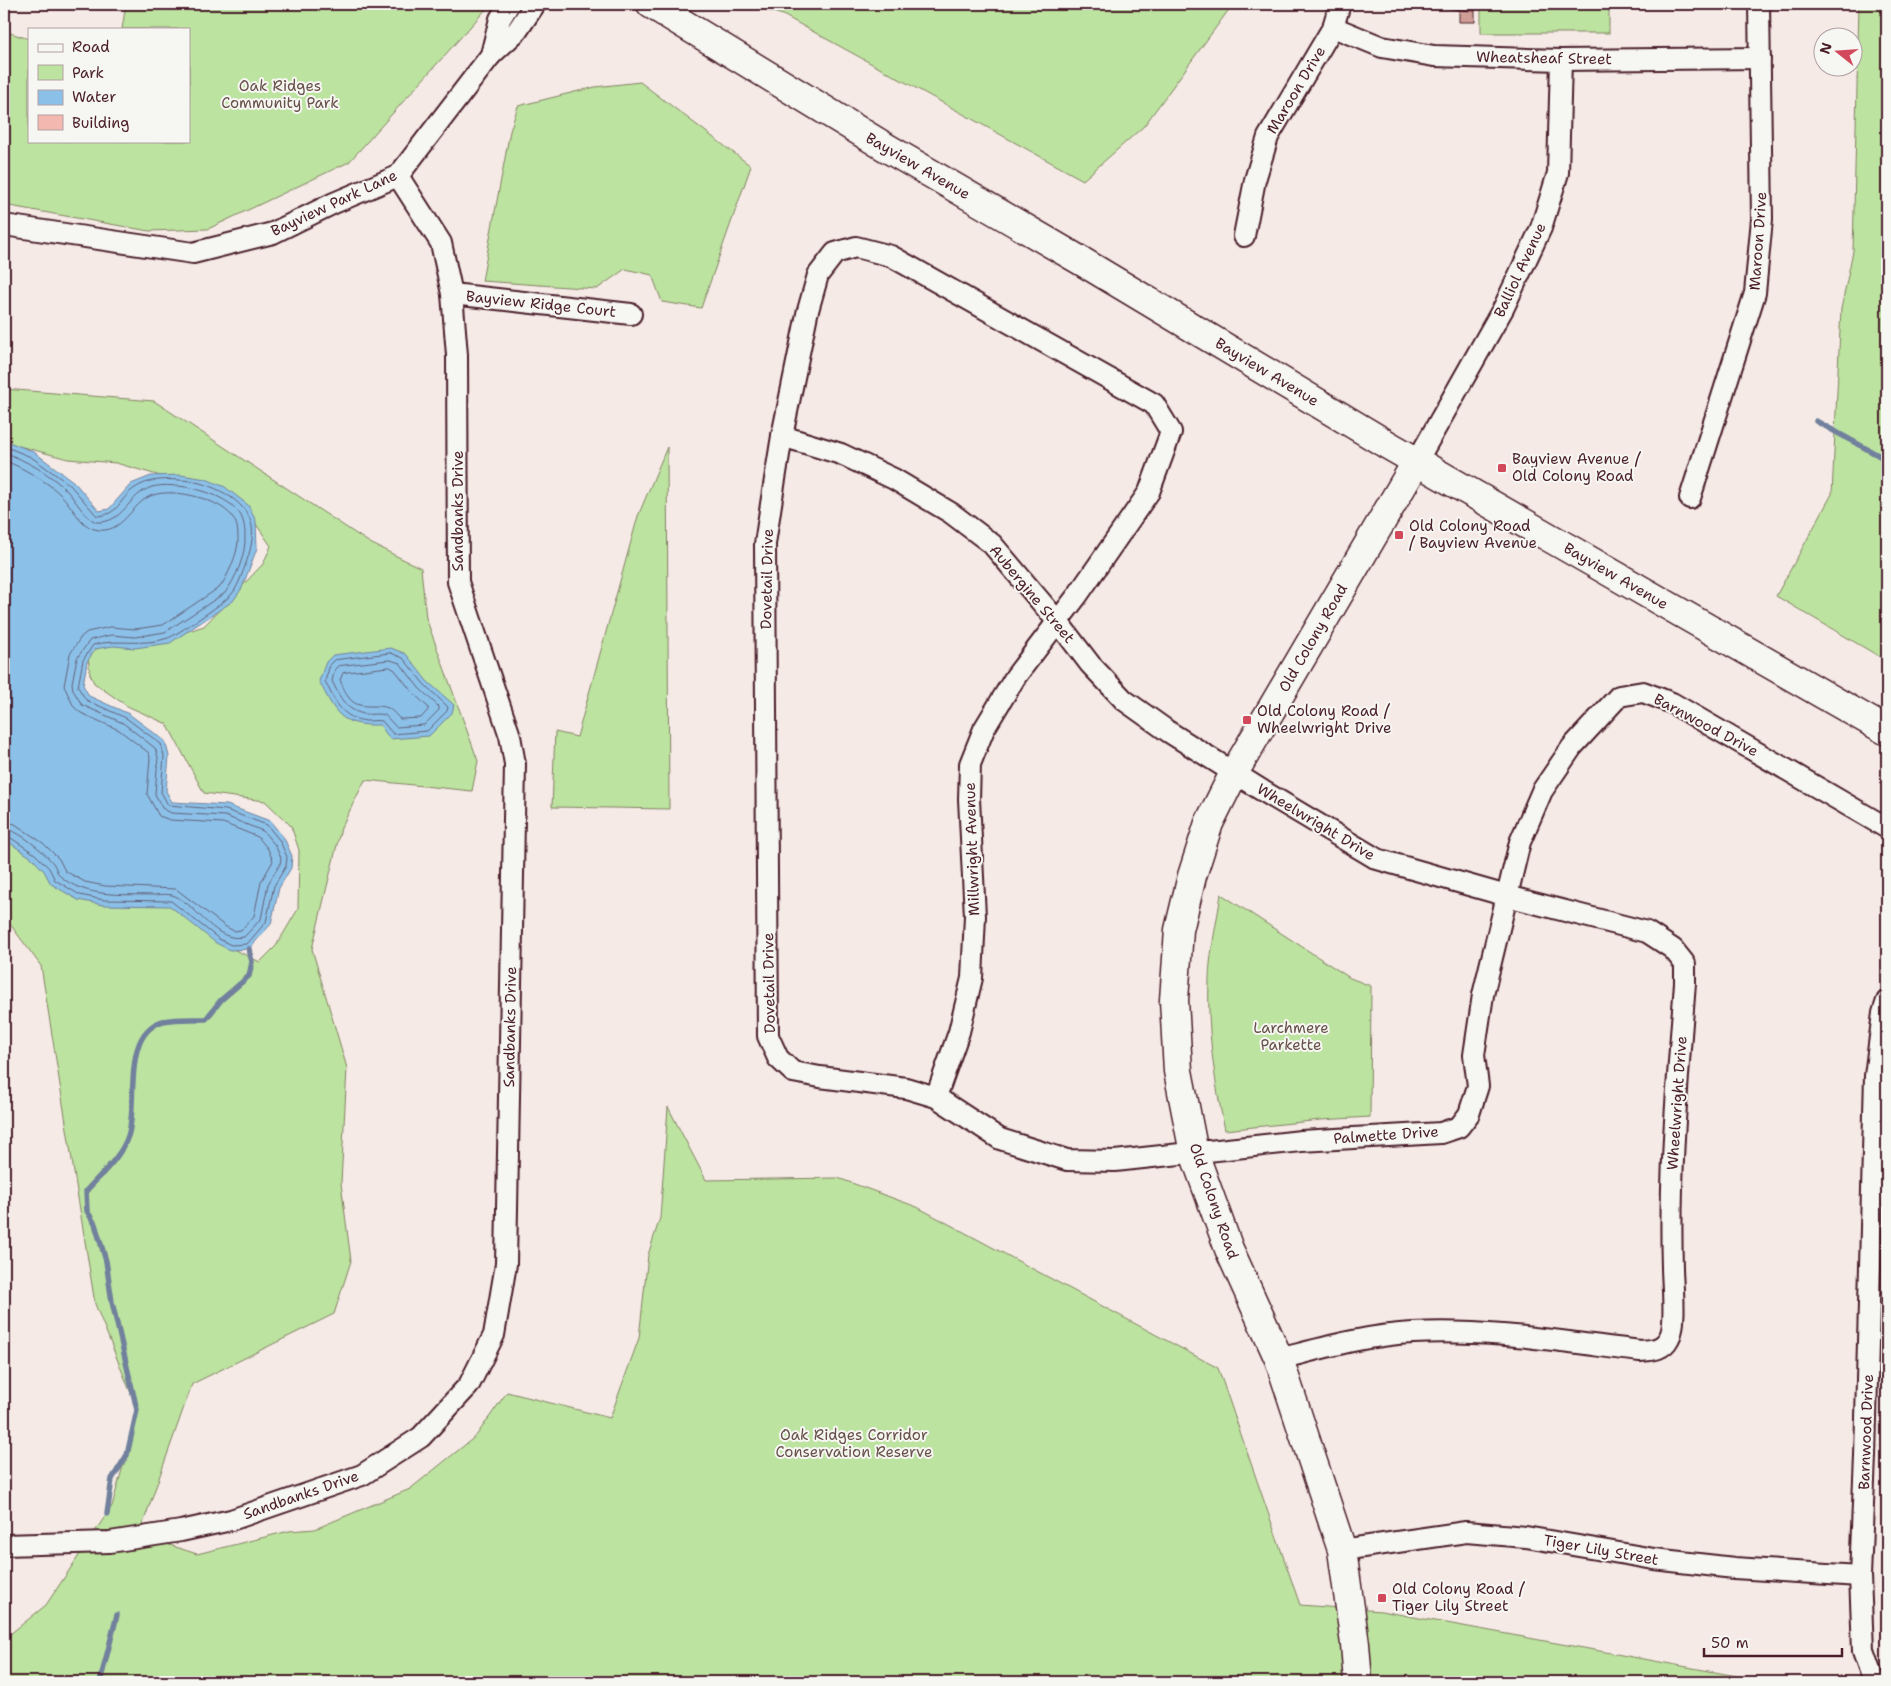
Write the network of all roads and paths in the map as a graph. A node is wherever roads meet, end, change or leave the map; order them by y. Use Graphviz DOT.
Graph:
graph roads {
  1 [pos="509,4"];
  2 [pos="535,4"];
  3 [pos="651,4"];
  4 [pos="1340,4"];
  5 [pos="1759,4"];
  6 [pos="1333,28"];
  7 [pos="491,55"];
  8 [pos="1760,58"];
  9 [pos="1560,60"];
  10 [pos="398,176"];
  11 [pos="4,225"];
  12 [pos="1244,236"];
  13 [pos="452,294"];
  14 [pos="631,314"];
  15 [pos="782,436"];
  16 [pos="1417,461"];
  17 [pos="1690,498"];
  18 [pos="1058,622"];
  19 [pos="1887,731"];
  20 [pos="1234,773"];
  21 [pos="1887,828"];
  22 [pos="1507,896"];
  23 [pos="1887,1001"];
  24 [pos="936,1097"];
  25 [pos="1194,1153"];
  26 [pos="1279,1359"];
  27 [pos="4,1545"];
  28 [pos="1342,1550"];
  29 [pos="1860,1576"];
  30 [pos="1358,1682"];
  31 [pos="1874,1682"];
  1 -- 7 [label="street, Bayview Park Lane"];
  2 -- 7 [label="street, Bayview Park Lane"];
  3 -- 16 [label="main road, Bayview Avenue"];
  4 -- 6 [label="street, Maroon Drive"];
  5 -- 8 [label="street, Maroon Drive"];
  6 -- 9 [label="street, Wheatsheaf Street"];
  6 -- 12 [label="street, Maroon Drive"];
  7 -- 10 [label="street, Bayview Park Lane"];
  8 -- 9 [label="street, Wheatsheaf Street"];
  8 -- 17 [label="street, Maroon Drive"];
  9 -- 16 [label="street, Balliol Avenue"];
  10 -- 11 [label="street, Bayview Park Lane"];
  10 -- 13 [label="street, Sandbanks Drive"];
  13 -- 14 [label="street, Bayview Ridge Court"];
  13 -- 27 [label="street, Sandbanks Drive"];
  15 -- 18 [label="street, Aubergine Street"];
  15 -- 18 [label="street, Dovetail Drive"];
  15 -- 24 [label="street, Dovetail Drive"];
  16 -- 19 [label="main road, Bayview Avenue"];
  16 -- 20 [label="main road, Old Colony Road"];
  18 -- 20 [label="street, Aubergine Street"];
  18 -- 24 [label="street, Millwright Avenue"];
  20 -- 22 [label="street, Wheelwright Drive"];
  20 -- 25 [label="main road, Old Colony Road"];
  21 -- 22 [label="street, Barnwood Drive"];
  22 -- 25 [label="street, Palmette Drive"];
  22 -- 26 [label="street, Wheelwright Drive"];
  23 -- 29 [label="street, Barnwood Drive"];
  24 -- 25 [label="street, Dovetail Drive"];
  25 -- 26 [label="main road, Old Colony Road"];
  26 -- 28 [label="main road, Old Colony Road"];
  28 -- 29 [label="street, Tiger Lily Street"];
  28 -- 30 [label="main road, Old Colony Road"];
  29 -- 31 [label="street, Barnwood Drive"];
}
